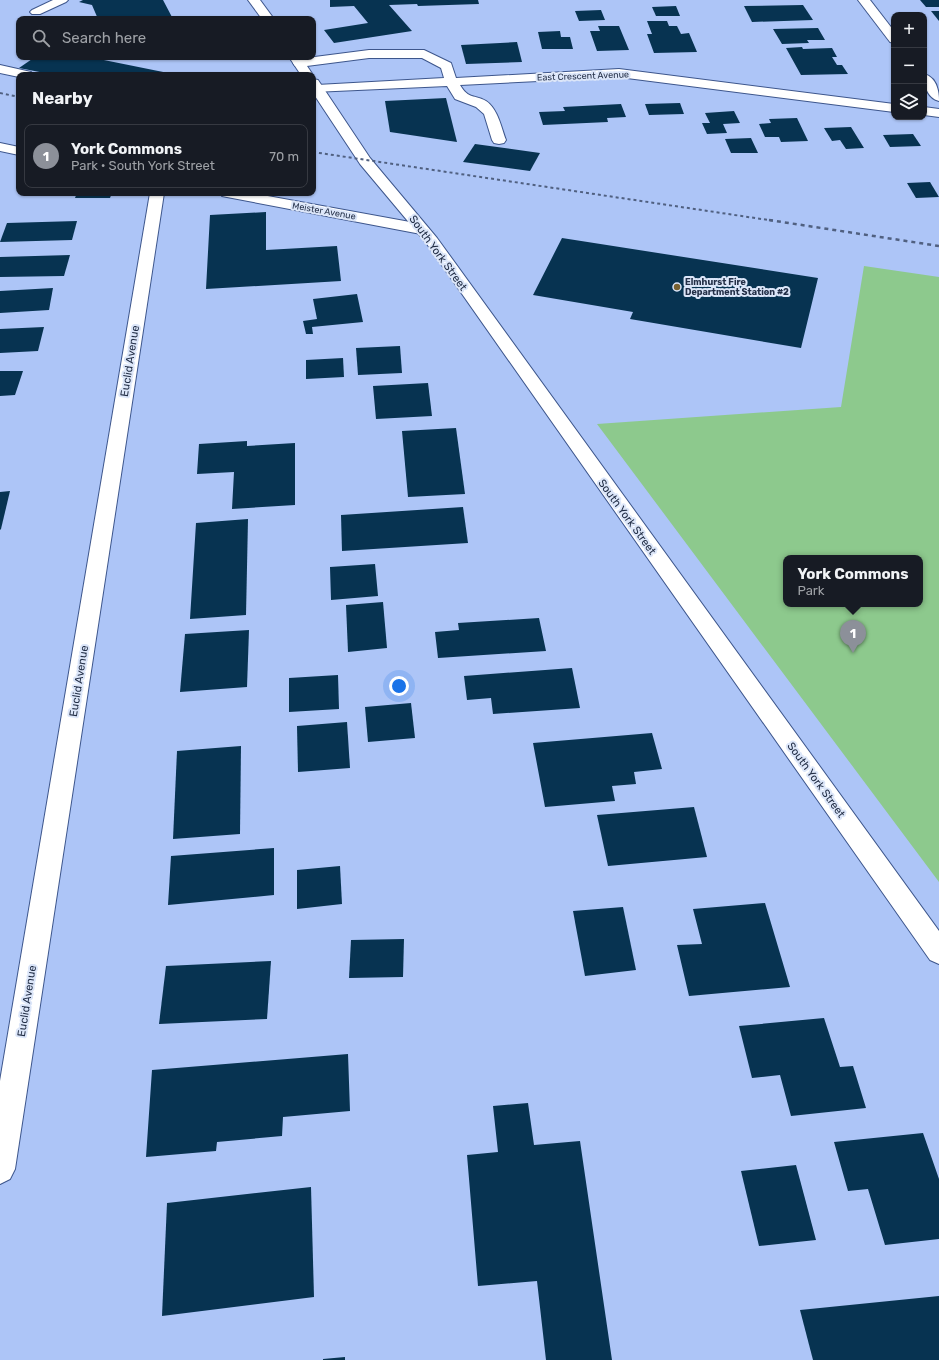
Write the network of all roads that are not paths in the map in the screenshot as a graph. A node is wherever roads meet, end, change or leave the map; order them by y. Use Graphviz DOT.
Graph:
graph roads {
  1 [pos="62,0"];
  2 [pos="254,0"];
  3 [pos="864,0"];
  4 [pos="36,12"];
  5 [pos="266,16"];
  6 [pos="891,35"];
  7 [pos="316,58"];
  8 [pos="297,60"];
  9 [pos="0,69"];
  10 [pos="306,72"];
  11 [pos="16,73"];
  12 [pos="451,82"];
  13 [pos="927,82"];
  14 [pos="316,86"];
  15 [pos="316,87"];
  16 [pos="939,97"];
  17 [pos="891,108"];
  18 [pos="927,112"];
  19 [pos="939,113"];
  20 [pos="499,140"];
  21 [pos="0,147"];
  22 [pos="16,150"];
  23 [pos="156,196"];
  24 [pos="243,196"];
  25 [pos="421,229"];
  26 [pos="939,952"];
  27 [pos="5,1105"];
  28 [pos="0,1168"];
  1 -- 4 [label="street"];
  2 -- 5 [label="street"];
  3 -- 6 [label="street"];
  7 -- 12 [label="street"];
  8 -- 10 [label="street"];
  9 -- 11 [label="street"];
  12 -- 14 [label="street, East Crescent Avenue"];
  12 -- 17 [label="street, East Crescent Avenue"];
  12 -- 20 [label="street"];
  13 -- 16 [label="street"];
  15 -- 25 [label="street, South York Street"];
  18 -- 19 [label="street"];
  21 -- 22 [label="street"];
  23 -- 27 [label="street, Euclid Avenue"];
  24 -- 25 [label="street, Meister Avenue"];
  25 -- 26 [label="street, South York Street"];
  27 -- 28 [label="street, Euclid Avenue"];
}
